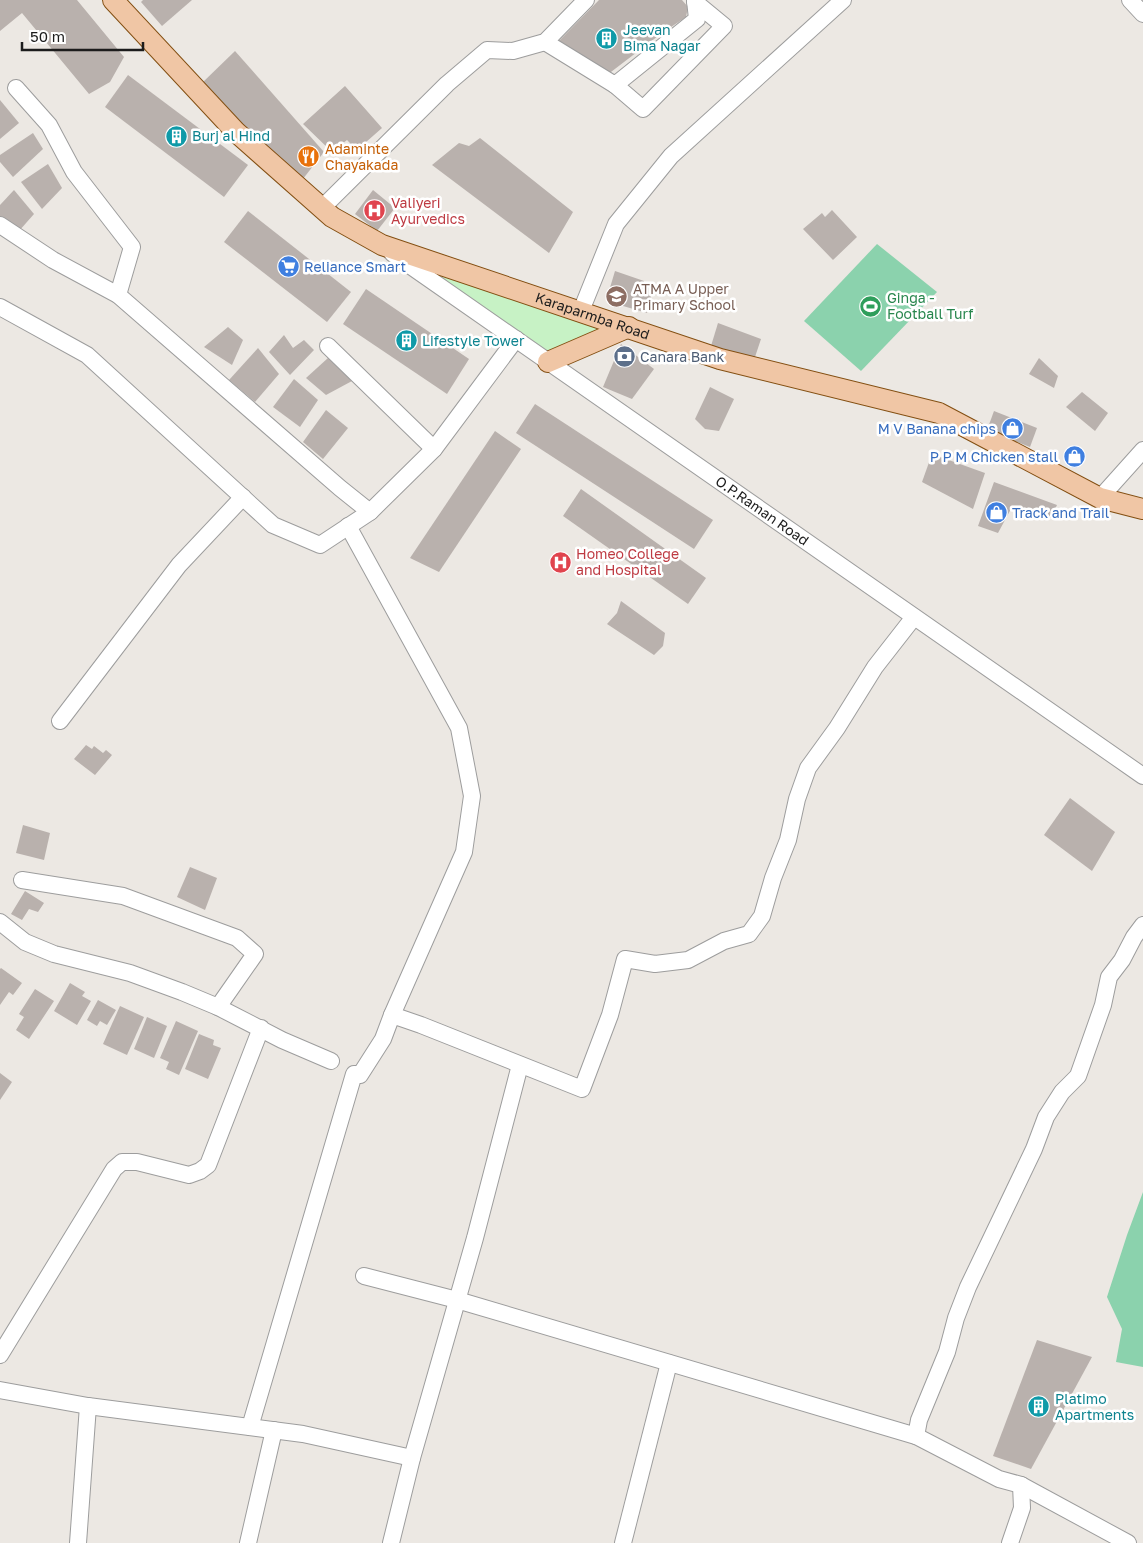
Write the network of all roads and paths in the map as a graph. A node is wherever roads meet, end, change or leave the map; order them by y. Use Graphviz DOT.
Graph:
graph roads {
  1 [pos="113,0"];
  2 [pos="586,0"];
  3 [pos="843,0"];
  4 [pos="1130,0"];
  5 [pos="695,1"];
  6 [pos="1143,14"];
  7 [pos="545,42"];
  8 [pos="615,86"];
  9 [pos="16,88"];
  10 [pos="322,208"];
  11 [pos="0,225"];
  12 [pos="382,246"];
  13 [pos="118,295"];
  14 [pos="0,307"];
  15 [pos="580,311"];
  16 [pos="629,327"];
  17 [pos="516,339"];
  18 [pos="328,346"];
  19 [pos="548,362"];
  20 [pos="434,448"];
  21 [pos="1143,450"];
  22 [pos="243,498"];
  23 [pos="1100,498"];
  24 [pos="1143,509"];
  25 [pos="370,512"];
  26 [pos="348,526"];
  27 [pos="914,617"];
  28 [pos="60,721"];
  29 [pos="1143,776"];
  30 [pos="22,880"];
  31 [pos="0,922"];
  32 [pos="1143,925"];
  33 [pos="218,1007"];
  34 [pos="392,1015"];
  35 [pos="261,1028"];
  36 [pos="331,1061"];
  37 [pos="520,1065"];
  38 [pos="364,1276"];
  39 [pos="457,1300"];
  40 [pos="0,1355"];
  41 [pos="669,1363"];
  42 [pos="0,1390"];
  43 [pos="88,1406"];
  44 [pos="250,1427"];
  45 [pos="274,1430"];
  46 [pos="916,1436"];
  47 [pos="412,1458"];
  48 [pos="1021,1486"];
  49 [pos="78,1543"];
  50 [pos="248,1543"];
  51 [pos="391,1543"];
  52 [pos="623,1543"];
  53 [pos="1010,1543"];
  54 [pos="1128,1543"];
  1 -- 10 [label="main road, Karaparmba Road"];
  2 -- 7 [label="street"];
  3 -- 15 [label="street"];
  4 -- 6 [label="street"];
  5 -- 8 [label="street"];
  5 -- 8 [label="street"];
  7 -- 8 [label="street"];
  7 -- 10 [label="street"];
  9 -- 13 [label="street"];
  10 -- 12 [label="main road, Karaparmba Road"];
  11 -- 13 [label="street"];
  12 -- 15 [label="main road, Karaparmba Road"];
  12 -- 17 [label="street, O.P.Raman Road"];
  13 -- 25 [label="street"];
  14 -- 22 [label="street"];
  15 -- 16 [label="main road, Karaparmba Road"];
  16 -- 19 [label="main road"];
  16 -- 23 [label="main road, Karaparmba Road"];
  17 -- 19 [label="street, O.P.Raman Road"];
  17 -- 20 [label="street"];
  18 -- 20 [label="street"];
  19 -- 27 [label="street, O.P.Raman Road"];
  20 -- 25 [label="street"];
  21 -- 23 [label="street"];
  22 -- 26 [label="street"];
  22 -- 28 [label="street"];
  23 -- 24 [label="main road, Karaparmba Road"];
  25 -- 26 [label="street"];
  26 -- 34 [label="street"];
  27 -- 29 [label="street, O.P.Raman Road"];
  27 -- 37 [label="street"];
  30 -- 33 [label="street"];
  31 -- 33 [label="street"];
  32 -- 46 [label="street"];
  33 -- 35 [label="street"];
  34 -- 37 [label="street"];
  34 -- 44 [label="street"];
  35 -- 36 [label="street"];
  35 -- 40 [label="street"];
  37 -- 39 [label="street"];
  38 -- 39 [label="street"];
  39 -- 41 [label="street"];
  39 -- 47 [label="street"];
  41 -- 46 [label="street"];
  41 -- 52 [label="street"];
  42 -- 43 [label="street"];
  43 -- 44 [label="street"];
  43 -- 49 [label="street"];
  44 -- 45 [label="street"];
  45 -- 47 [label="street"];
  45 -- 50 [label="street"];
  46 -- 48 [label="street"];
  47 -- 51 [label="street"];
  48 -- 53 [label="street"];
  48 -- 54 [label="street"];
}
